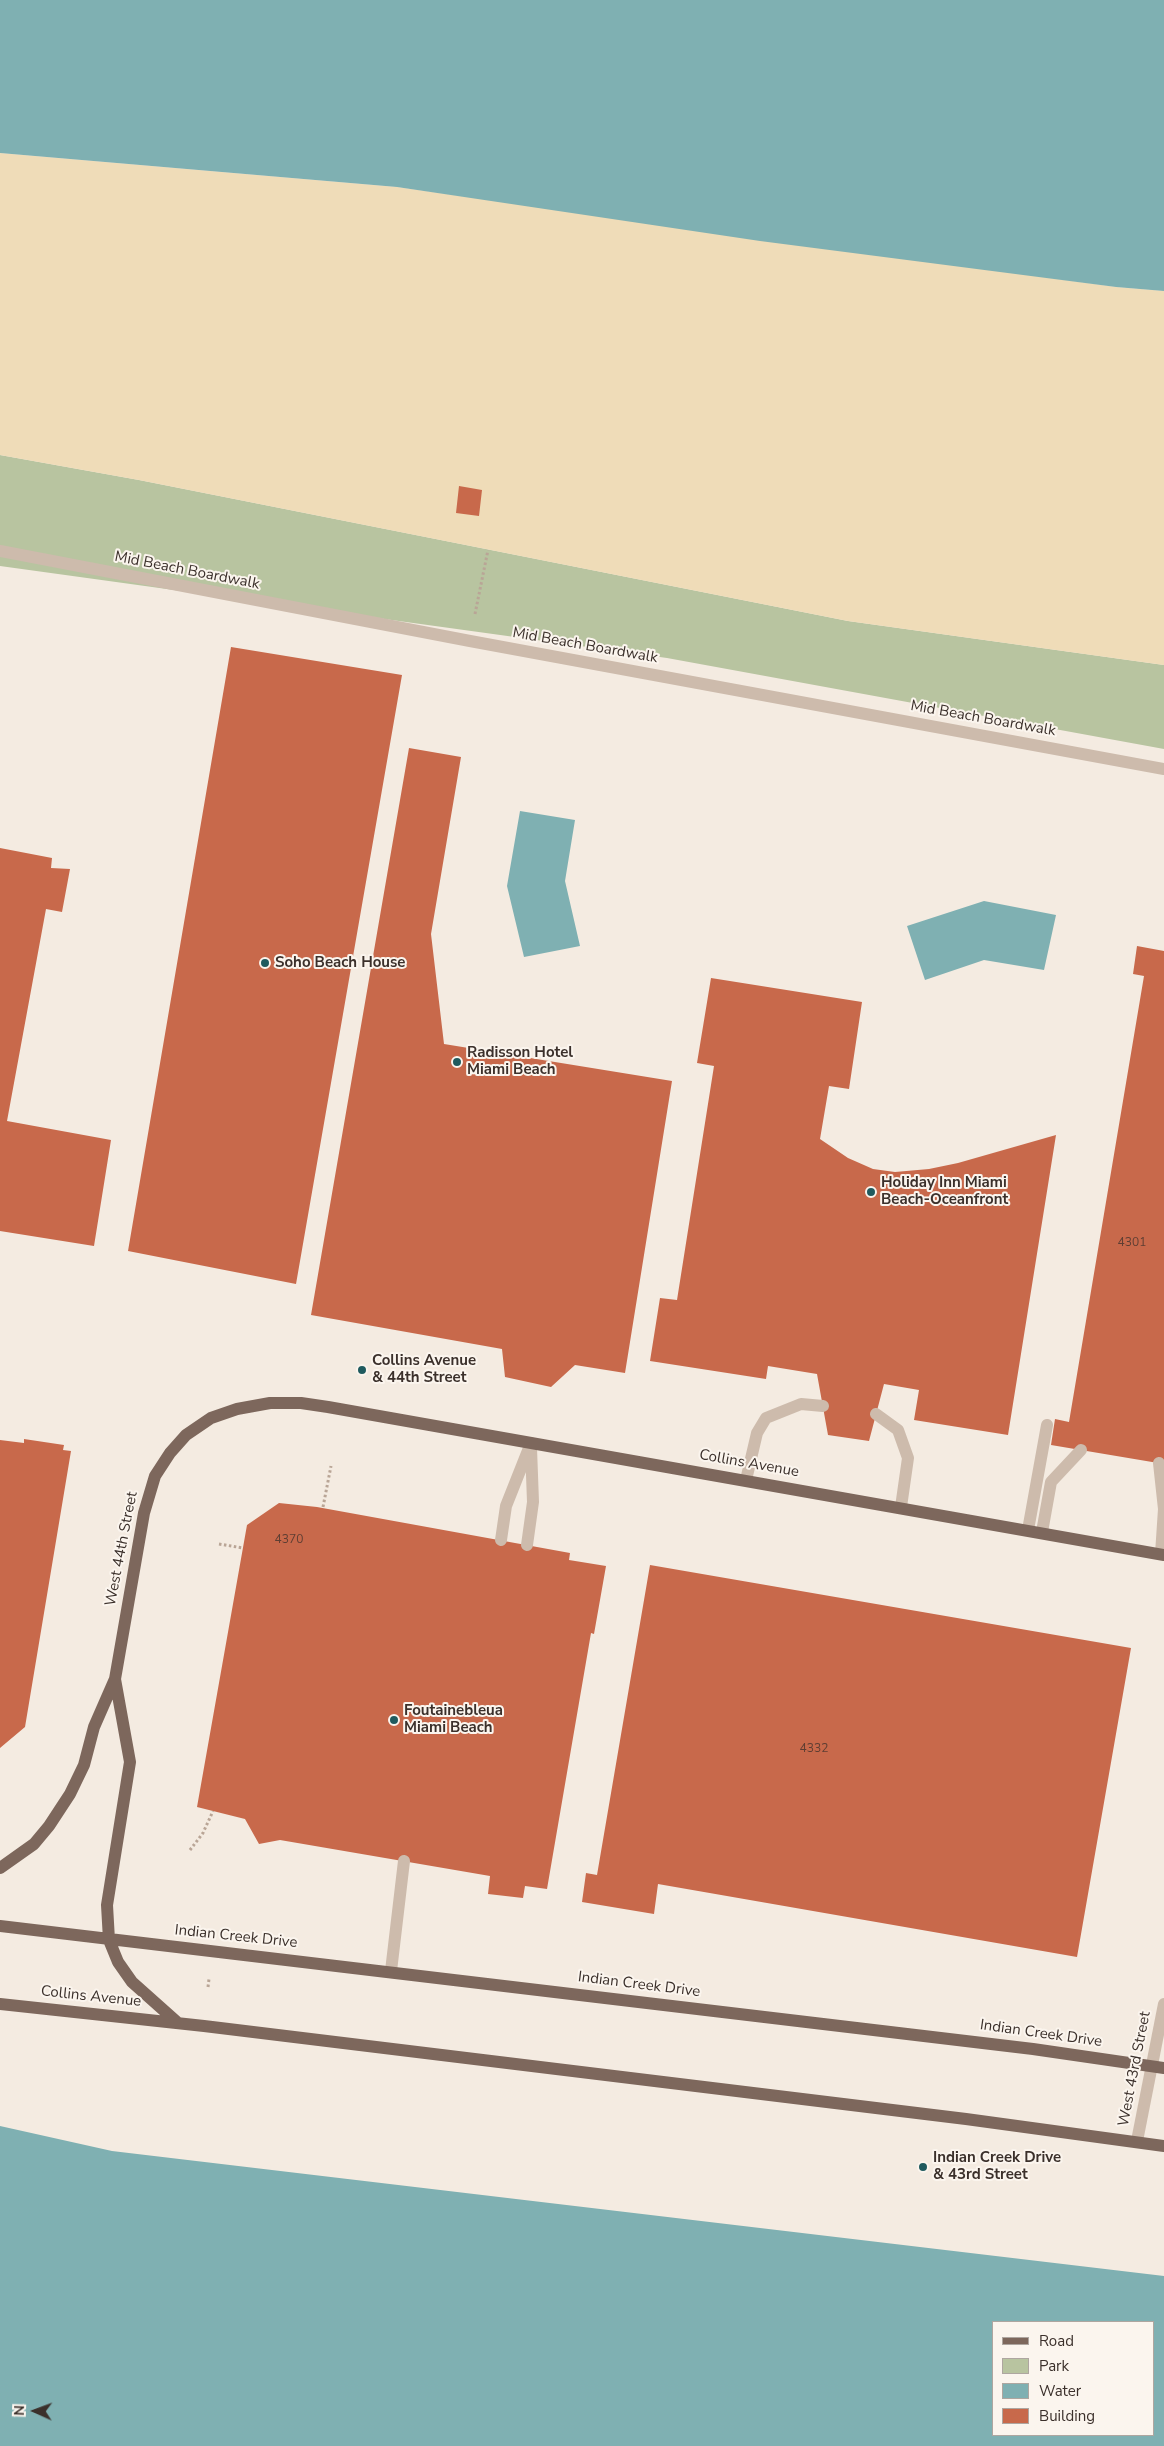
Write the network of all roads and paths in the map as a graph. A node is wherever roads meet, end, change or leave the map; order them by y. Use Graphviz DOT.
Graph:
graph roads {
  1 [pos="488,550"];
  2 [pos="0,552"];
  3 [pos="470,641"];
  4 [pos="1164,769"];
  5 [pos="823,1406"];
  6 [pos="328,1407"];
  7 [pos="876,1414"];
  8 [pos="1047,1425"];
  9 [pos="531,1443"];
  10 [pos="1081,1450"];
  11 [pos="1159,1463"];
  12 [pos="331,1466"];
  13 [pos="746,1480"];
  14 [pos="901,1507"];
  15 [pos="323,1508"];
  16 [pos="1028,1530"];
  17 [pos="1042,1532"];
  18 [pos="500,1540"];
  19 [pos="219,1544"];
  20 [pos="527,1545"];
  21 [pos="243,1548"];
  22 [pos="1162,1554"];
  23 [pos="115,1678"];
  24 [pos="213,1811"];
  25 [pos="190,1850"];
  26 [pos="404,1861"];
  27 [pos="0,1868"];
  28 [pos="0,1926"];
  29 [pos="109,1940"];
  30 [pos="391,1971"];
  31 [pos="0,2004"];
  32 [pos="1164,2004"];
  33 [pos="179,2023"];
  34 [pos="1158,2067"];
  35 [pos="1137,2142"];
  36 [pos="1164,2146"];
  1 -- 3 [label="path"];
  2 -- 3 [label="street, Mid Beach Boardwalk"];
  3 -- 4 [label="street, Mid Beach Boardwalk"];
  5 -- 13 [label="street"];
  6 -- 9 [label="main road, Collins Avenue"];
  6 -- 23 [label="main road, West 44th Street"];
  7 -- 14 [label="street"];
  8 -- 16 [label="street"];
  9 -- 13 [label="main road, Collins Avenue"];
  9 -- 18 [label="street"];
  9 -- 20 [label="street"];
  10 -- 17 [label="street"];
  11 -- 22 [label="street"];
  12 -- 15 [label="path"];
  13 -- 14 [label="main road, Collins Avenue"];
  14 -- 16 [label="main road, Collins Avenue"];
  16 -- 17 [label="main road, Collins Avenue"];
  17 -- 22 [label="main road, Collins Avenue"];
  19 -- 21 [label="path"];
  23 -- 27 [label="main road"];
  23 -- 29 [label="main road"];
  24 -- 25 [label="path"];
  26 -- 30 [label="street"];
  28 -- 29 [label="main road"];
  29 -- 30 [label="main road, Indian Creek Drive"];
  29 -- 33 [label="main road"];
  30 -- 34 [label="main road, Indian Creek Drive"];
  31 -- 33 [label="main road, Collins Avenue"];
  32 -- 34 [label="street, West 43rd Street"];
  33 -- 35 [label="main road"];
  34 -- 35 [label="street, West 43rd Street"];
  35 -- 36 [label="main road"];
}
